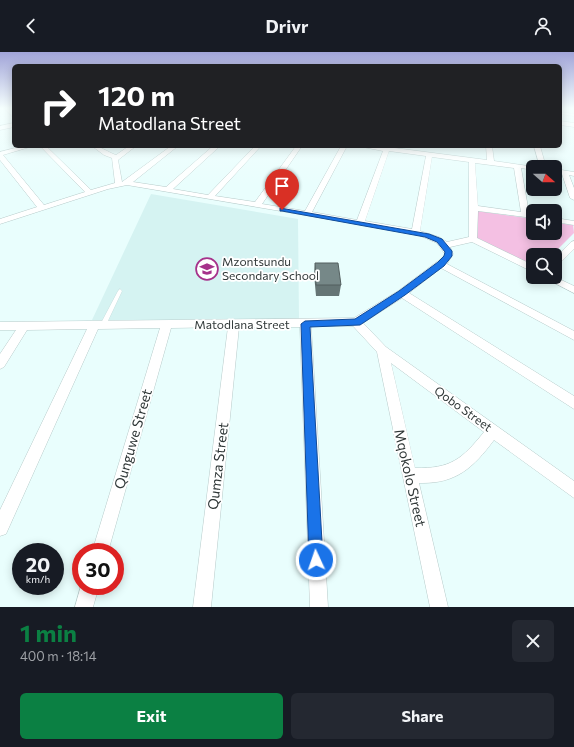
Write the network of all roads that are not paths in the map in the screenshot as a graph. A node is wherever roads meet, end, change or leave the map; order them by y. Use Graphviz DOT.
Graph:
graph roads {
  1 [pos="23,148"];
  2 [pos="45,148"];
  3 [pos="99,148"];
  4 [pos="130,148"];
  5 [pos="172,148"];
  6 [pos="215,148"];
  7 [pos="256,148"];
  8 [pos="298,148"];
  9 [pos="343,148"];
  10 [pos="376,148"];
  11 [pos="489,148"];
  12 [pos="537,148"];
  13 [pos="405,149"];
  14 [pos="387,150"];
  15 [pos="0,155"];
  16 [pos="429,155"];
  17 [pos="116,157"];
  18 [pos="472,160"];
  19 [pos="541,160"];
  20 [pos="491,163"];
  21 [pos="517,166"];
  22 [pos="526,167"];
  23 [pos="562,172"];
  24 [pos="565,173"];
  25 [pos="574,174"];
  26 [pos="127,183"];
  27 [pos="118,184"];
  28 [pos="167,190"];
  29 [pos="89,192"];
  30 [pos="210,197"];
  31 [pos="574,198"];
  32 [pos="526,204"];
  33 [pos="257,206"];
  34 [pos="42,208"];
  35 [pos="474,208"];
  36 [pos="307,214"];
  37 [pos="526,216"];
  38 [pos="562,221"];
  39 [pos="0,222"];
  40 [pos="360,223"];
  41 [pos="574,223"];
  42 [pos="416,232"];
  43 [pos="473,239"];
  44 [pos="445,245"];
  45 [pos="572,250"];
  46 [pos="562,258"];
  47 [pos="441,264"];
  48 [pos="526,266"];
  49 [pos="562,284"];
  50 [pos="574,290"];
  51 [pos="120,291"];
  52 [pos="402,293"];
  53 [pos="356,322"];
  54 [pos="305,324"];
  55 [pos="99,325"];
  56 [pos="166,325"];
  57 [pos="234,325"];
  58 [pos="0,326"];
  59 [pos="24,326"];
  60 [pos="574,336"];
  61 [pos="382,350"];
  62 [pos="0,364"];
  63 [pos="574,403"];
  64 [pos="493,431"];
  65 [pos="410,475"];
  66 [pos="574,490"];
  67 [pos="0,528"];
  68 [pos="103,543"];
  69 [pos="87,595"];
  70 [pos="84,607"];
  71 [pos="202,607"];
  72 [pos="318,607"];
  73 [pos="439,607"];
  1 -- 15 [label="street"];
  2 -- 29 [label="street"];
  3 -- 17 [label="street"];
  4 -- 17 [label="street"];
  5 -- 26 [label="street"];
  6 -- 28 [label="street"];
  7 -- 30 [label="street"];
  8 -- 33 [label="street"];
  9 -- 36 [label="street"];
  10 -- 14 [label="street"];
  11 -- 20 [label="street"];
  12 -- 19 [label="street"];
  13 -- 14 [label="street"];
  13 -- 16 [label="street"];
  14 -- 40 [label="street"];
  15 -- 34 [label="street"];
  16 -- 18 [label="street"];
  16 -- 42 [label="street"];
  17 -- 27 [label="street"];
  18 -- 20 [label="street"];
  18 -- 35 [label="street"];
  20 -- 21 [label="street"];
  21 -- 22 [label="street"];
  21 -- 32 [label="street"];
  23 -- 24 [label="street"];
  24 -- 25 [label="street"];
  24 -- 31 [label="street"];
  26 -- 27 [label="street"];
  26 -- 28 [label="street"];
  27 -- 29 [label="street"];
  28 -- 30 [label="street"];
  29 -- 34 [label="street"];
  30 -- 33 [label="street"];
  33 -- 36 [label="street"];
  34 -- 39 [label="street"];
  35 -- 37 [label="street"];
  35 -- 43 [label="street"];
  36 -- 40 [label="street"];
  38 -- 41 [label="street"];
  40 -- 42 [label="street"];
  42 -- 44 [label="street"];
  43 -- 44 [label="street"];
  43 -- 48 [label="street"];
  44 -- 47 [label="street"];
  45 -- 46 [label="street"];
  47 -- 52 [label="street, Matodlana Street"];
  47 -- 60 [label="street"];
  49 -- 50 [label="street"];
  51 -- 55 [label="lane"];
  52 -- 53 [label="street, Matodlana Street"];
  52 -- 63 [label="street"];
  53 -- 54 [label="street, Matodlana Street"];
  53 -- 61 [label="street, Qobo Street"];
  54 -- 57 [label="street, Matodlana Street"];
  54 -- 72 [label="street"];
  55 -- 56 [label="street, Matodlana Street"];
  55 -- 59 [label="street, Matodlana Street"];
  55 -- 67 [label="street"];
  56 -- 57 [label="street, Matodlana Street"];
  56 -- 68 [label="street, Qunguwe Street"];
  57 -- 71 [label="street, Qumza Street"];
  58 -- 59 [label="street, Matodlana Street"];
  59 -- 62 [label="street"];
  61 -- 64 [label="street, Qobo Street"];
  61 -- 65 [label="street, Mqokolo Street"];
  64 -- 65 [label="street"];
  64 -- 66 [label="street, Qobo Street"];
  65 -- 73 [label="street, Mqokolo Street"];
  69 -- 70 [label="street"];
}
